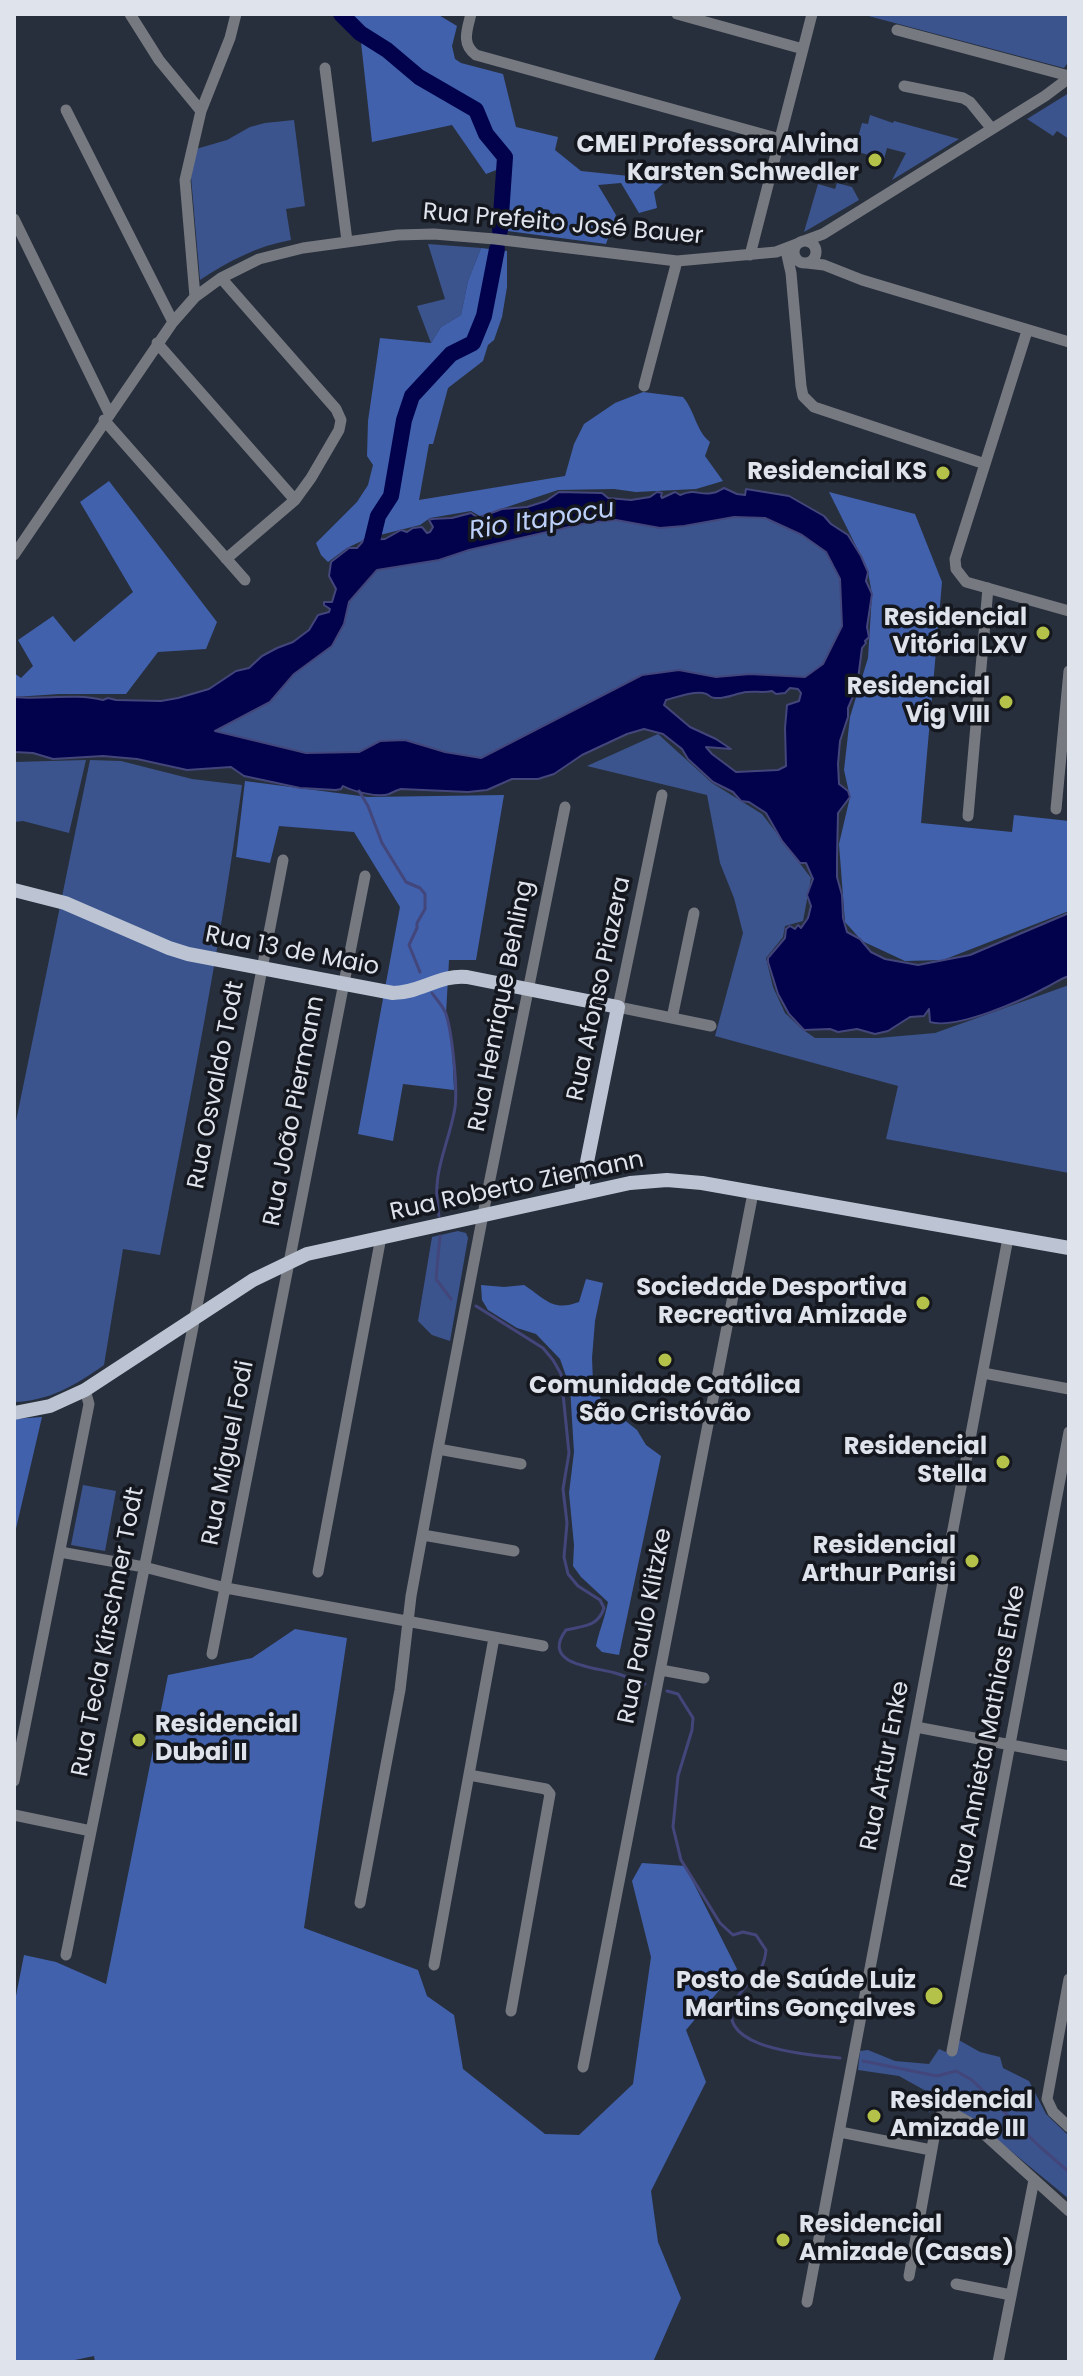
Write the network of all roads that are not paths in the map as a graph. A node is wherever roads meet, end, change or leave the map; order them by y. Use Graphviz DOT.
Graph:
graph roads {
  1 [pos="130,14"];
  2 [pos="236,14"];
  3 [pos="471,14"];
  4 [pos="677,14"];
  5 [pos="812,14"];
  6 [pos="897,30"];
  7 [pos="803,49"];
  8 [pos="325,68"];
  9 [pos="1069,77"];
  10 [pos="904,86"];
  11 [pos="66,110"];
  12 [pos="201,111"];
  13 [pos="992,129"];
  14 [pos="780,139"];
  15 [pos="14,219"];
  16 [pos="823,234"];
  17 [pos="347,241"];
  18 [pos="800,242"];
  19 [pos="750,255"];
  20 [pos="803,258"];
  21 [pos="677,261"];
  22 [pos="221,278"];
  23 [pos="195,297"];
  24 [pos="173,322"];
  25 [pos="1027,331"];
  26 [pos="1069,342"];
  27 [pos="157,343"];
  28 [pos="644,386"];
  29 [pos="107,417"];
  30 [pos="985,464"];
  31 [pos="295,500"];
  32 [pos="14,553"];
  33 [pos="226,559"];
  34 [pos="245,580"];
  35 [pos="988,588"];
  36 [pos="1069,611"];
  37 [pos="1069,671"];
  38 [pos="662,795"];
  39 [pos="565,807"];
  40 [pos="1056,809"];
  41 [pos="968,816"];
  42 [pos="283,860"];
  43 [pos="365,876"];
  44 [pos="14,890"];
  45 [pos="691,912"];
  46 [pos="262,969"];
  47 [pos="343,984"];
  48 [pos="528,989"];
  49 [pos="618,1007"];
  50 [pos="669,1018"];
  51 [pos="711,1026"];
  52 [pos="581,1192"];
  53 [pos="753,1193"];
  54 [pos="483,1214"];
  55 [pos="381,1237"];
  56 [pos="1008,1238"];
  57 [pos="1069,1248"];
  58 [pos="288,1261"];
  59 [pos="194,1318"];
  60 [pos="983,1373"];
  61 [pos="1069,1389"];
  62 [pos="85,1390"];
  63 [pos="14,1413"];
  64 [pos="1069,1432"];
  65 [pos="438,1449"];
  66 [pos="521,1464"];
  67 [pos="423,1535"];
  68 [pos="514,1551"];
  69 [pos="60,1552"];
  70 [pos="144,1567"];
  71 [pos="318,1572"];
  72 [pos="226,1588"];
  73 [pos="409,1621"];
  74 [pos="494,1638"];
  75 [pos="543,1646"];
  76 [pos="212,1654"];
  77 [pos="661,1670"];
  78 [pos="704,1678"];
  79 [pos="916,1727"];
  80 [pos="1010,1744"];
  81 [pos="1069,1756"];
  82 [pos="469,1775"];
  83 [pos="14,1781"];
  84 [pos="14,1815"];
  85 [pos="91,1831"];
  86 [pos="360,1903"];
  87 [pos="66,1955"];
  88 [pos="434,1965"];
  89 [pos="1069,1979"];
  90 [pos="511,2011"];
  91 [pos="952,2051"];
  92 [pos="583,2067"];
  93 [pos="1069,2127"];
  94 [pos="840,2132"];
  95 [pos="931,2150"];
  96 [pos="1034,2180"];
  97 [pos="1069,2211"];
  98 [pos="909,2276"];
  99 [pos="956,2284"];
  100 [pos="1011,2295"];
  101 [pos="807,2302"];
  102 [pos="998,2362"];
  1 -- 12 [label="street"];
  2 -- 12 [label="street"];
  3 -- 14 [label="street"];
  4 -- 7 [label="street"];
  5 -- 7 [label="street"];
  6 -- 9 [label="street"];
  7 -- 14 [label="street"];
  8 -- 17 [label="street"];
  9 -- 13 [label="street, Rua Prefeito José Bauer"];
  10 -- 13 [label="street"];
  11 -- 24 [label="street"];
  12 -- 23 [label="street"];
  13 -- 16 [label="street, Rua Prefeito José Bauer"];
  14 -- 19 [label="street"];
  15 -- 29 [label="street"];
  16 -- 18 [label="street, Rua Prefeito José Bauer"];
  16 -- 20 [label="street"];
  17 -- 21 [label="street, Rua Prefeito José Bauer"];
  17 -- 22 [label="street, Rua Prefeito José Bauer"];
  18 -- 20 [label="street, Rua Prefeito José Bauer"];
  18 -- 20 [label="street"];
  18 -- 20 [label="street"];
  19 -- 20 [label="street, Rua Prefeito José Bauer"];
  19 -- 21 [label="street, Rua Prefeito José Bauer"];
  20 -- 25 [label="street"];
  20 -- 30 [label="street"];
  21 -- 28 [label="street"];
  22 -- 23 [label="street, Rua Prefeito José Bauer"];
  22 -- 31 [label="street"];
  23 -- 24 [label="street, Rua Prefeito José Bauer"];
  24 -- 27 [label="street, Rua Prefeito José Bauer"];
  25 -- 26 [label="street"];
  25 -- 30 [label="street"];
  27 -- 29 [label="street, Rua Prefeito José Bauer"];
  27 -- 31 [label="street"];
  29 -- 32 [label="street, Rua Prefeito José Bauer"];
  29 -- 33 [label="street"];
  30 -- 35 [label="street"];
  31 -- 33 [label="street"];
  33 -- 34 [label="street"];
  35 -- 36 [label="street"];
  35 -- 41 [label="street"];
  37 -- 40 [label="street"];
  38 -- 49 [label="street, Rua Afonso Piazera"];
  39 -- 48 [label="street, Rua Henrique Behling"];
  42 -- 46 [label="street, Rua Osvaldo Todt"];
  43 -- 47 [label="street, Rua João Piermann"];
  44 -- 46 [label="main road, Rua 13 de Maio"];
  45 -- 50 [label="street"];
  46 -- 47 [label="main road, Rua 13 de Maio"];
  46 -- 59 [label="street, Rua Osvaldo Todt"];
  47 -- 48 [label="main road, Rua 13 de Maio"];
  47 -- 58 [label="street, Rua João Piermann"];
  48 -- 49 [label="main road, Rua 13 de Maio"];
  48 -- 54 [label="street, Rua Henrique Behling"];
  49 -- 50 [label="street, Rua 13 de Maio"];
  49 -- 52 [label="main road, Rua Afonso Piazera"];
  50 -- 51 [label="street, Rua 13 de Maio"];
  52 -- 53 [label="main road, Rua Roberto Ziemann"];
  52 -- 54 [label="main road, Rua Roberto Ziemann"];
  53 -- 56 [label="main road, Rua Roberto Ziemann"];
  53 -- 77 [label="street, Rua Paulo Klitzke"];
  54 -- 55 [label="main road, Rua Roberto Ziemann"];
  54 -- 65 [label="street, Rua Henrique Behling"];
  55 -- 58 [label="main road, Rua Roberto Ziemann"];
  55 -- 71 [label="street"];
  56 -- 57 [label="main road, Rua Roberto Ziemann"];
  56 -- 60 [label="street, Rua Artur Enke"];
  58 -- 59 [label="main road, Rua Roberto Ziemann"];
  58 -- 72 [label="street, Rua Miguel Fodi"];
  59 -- 62 [label="main road, Rua Roberto Ziemann"];
  59 -- 70 [label="street, Rua Tecla Kirschner Todt"];
  60 -- 61 [label="street"];
  60 -- 79 [label="street, Rua Artur Enke"];
  62 -- 63 [label="main road, Rua Roberto Ziemann"];
  62 -- 69 [label="street"];
  64 -- 80 [label="street, Rua Annieta Mathias Enke"];
  65 -- 66 [label="street"];
  65 -- 67 [label="street, Rua Henrique Behling"];
  67 -- 68 [label="street"];
  67 -- 73 [label="street, Rua Henrique Behling"];
  69 -- 70 [label="street"];
  69 -- 83 [label="street"];
  70 -- 72 [label="street"];
  70 -- 85 [label="street, Rua Tecla Kirschner Todt"];
  72 -- 73 [label="street"];
  72 -- 76 [label="street, Rua Miguel Fodi"];
  73 -- 74 [label="street"];
  73 -- 86 [label="street, Rua Henrique Behling"];
  74 -- 75 [label="street"];
  74 -- 82 [label="street"];
  77 -- 78 [label="street"];
  77 -- 92 [label="street, Rua Paulo Klitzke"];
  79 -- 80 [label="street"];
  79 -- 94 [label="street, Rua Artur Enke"];
  80 -- 81 [label="street"];
  80 -- 91 [label="street, Rua Annieta Mathias Enke"];
  82 -- 88 [label="street"];
  82 -- 90 [label="street"];
  84 -- 85 [label="street"];
  85 -- 87 [label="street, Rua Tecla Kirschner Todt"];
  89 -- 93 [label="street"];
  94 -- 95 [label="street"];
  94 -- 101 [label="street, Rua Artur Enke"];
  95 -- 96 [label="street"];
  95 -- 98 [label="street"];
  96 -- 97 [label="street"];
  96 -- 100 [label="street"];
  99 -- 100 [label="street"];
  100 -- 102 [label="street"];
}
